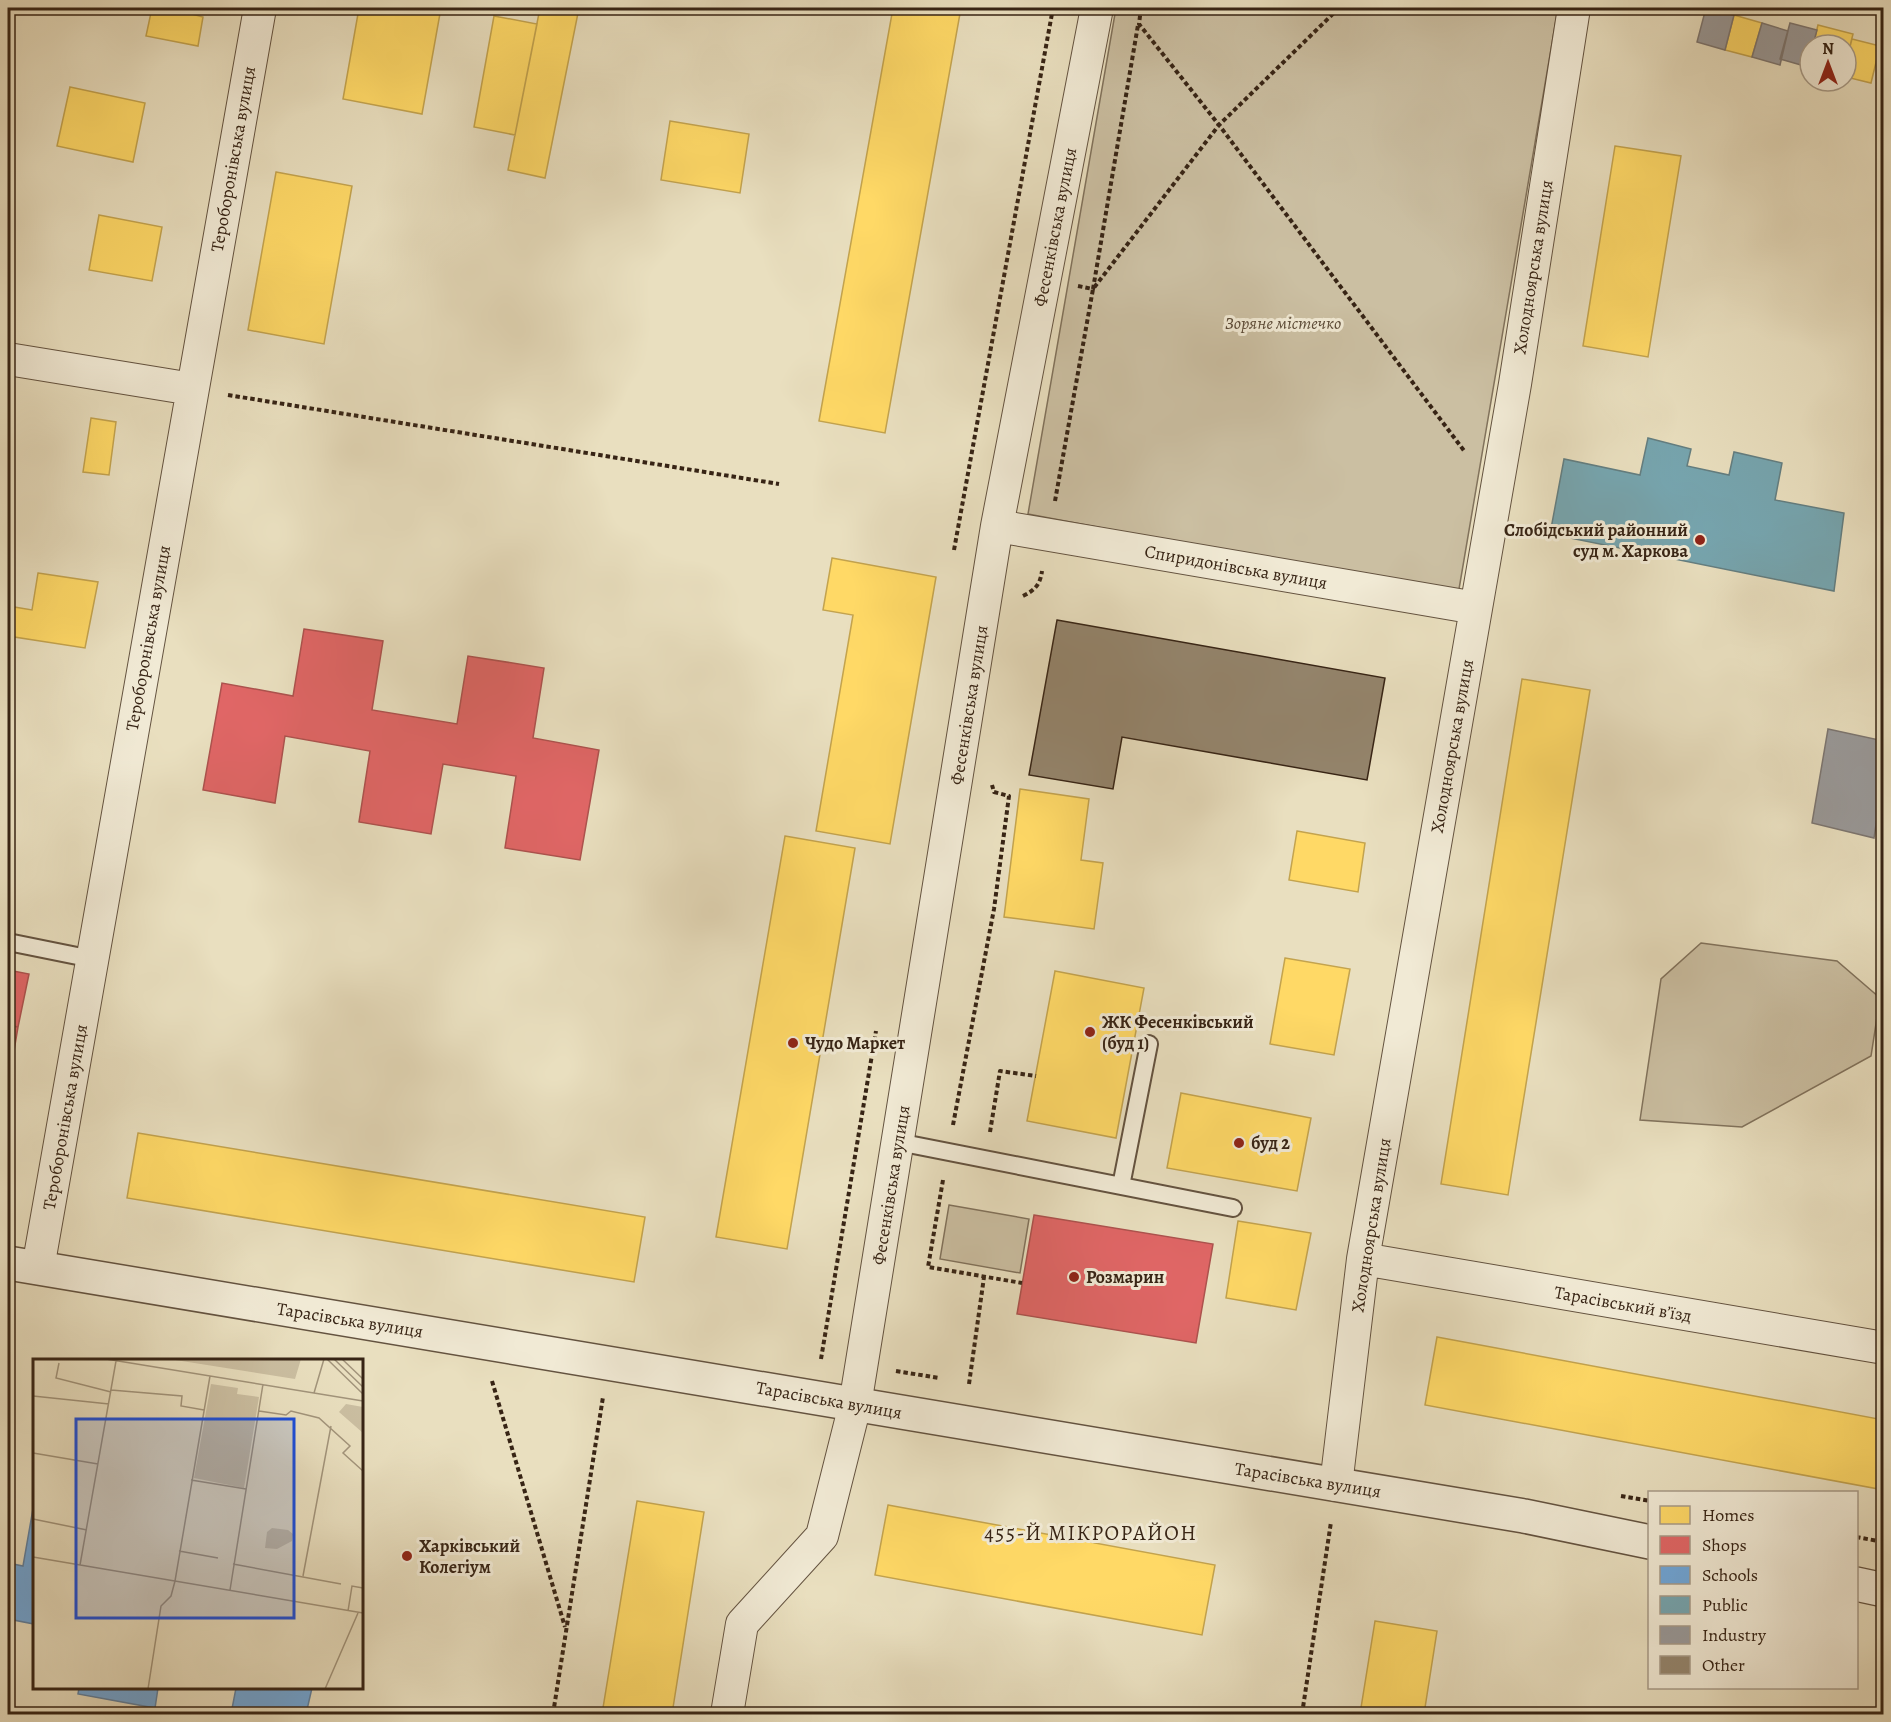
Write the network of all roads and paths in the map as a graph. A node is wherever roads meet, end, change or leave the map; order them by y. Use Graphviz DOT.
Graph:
graph roads {
  1 [pos="260,8"];
  2 [pos="1097,8"];
  3 [pos="1141,8"];
  4 [pos="1339,8"];
  5 [pos="1574,8"];
  6 [pos="1139,24"];
  7 [pos="1219,125"];
  8 [pos="1094,289"];
  9 [pos="8,359"];
  10 [pos="192,389"];
  11 [pos="1465,453"];
  12 [pos="779,484"];
  13 [pos="998,526"];
  14 [pos="1047,535"];
  15 [pos="1019,608"];
  16 [pos="1476,608"];
  17 [pos="990,778"];
  18 [pos="8,942"];
  19 [pos="92,959"];
  20 [pos="1149,1044"];
  21 [pos="1036,1076"];
  22 [pos="898,1142"];
  23 [pos="948,1152"];
  24 [pos="986,1160"];
  25 [pos="1121,1186"];
  26 [pos="1233,1208"];
  27 [pos="1364,1260"];
  28 [pos="23,1266"];
  29 [pos="984,1277"];
  30 [pos="1022,1283"];
  31 [pos="1884,1347"];
  32 [pos="491,1377"];
  33 [pos="969,1384"];
  34 [pos="603,1396"];
  35 [pos="855,1405"];
  36 [pos="1336,1485"];
  37 [pos="1331,1522"];
  38 [pos="1858,1537"];
  39 [pos="1648,1542"];
  40 [pos="1884,1542"];
  41 [pos="1858,1584"];
  42 [pos="1884,1590"];
  43 [pos="566,1629"];
  44 [pos="553,1714"];
  45 [pos="727,1714"];
  46 [pos="1302,1714"];
  1 -- 10 [label="street, Тероборонівська вулиця"];
  2 -- 13 [label="street, Фесенківська вулиця"];
  3 -- 6 [label="path"];
  4 -- 7 [label="path"];
  5 -- 16 [label="street, Холодноярська вулиця"];
  6 -- 7 [label="path"];
  6 -- 8 [label="path"];
  7 -- 8 [label="path"];
  7 -- 11 [label="path"];
  8 -- 14 [label="path"];
  9 -- 10 [label="street"];
  10 -- 12 [label="path"];
  10 -- 19 [label="street, Тероборонівська вулиця"];
  13 -- 14 [label="street, Спиридонівська вулиця"];
  13 -- 22 [label="street, Фесенківська вулиця"];
  14 -- 15 [label="path"];
  14 -- 16 [label="street, Спиридонівська вулиця"];
  16 -- 27 [label="street, Холодноярська вулиця"];
  17 -- 23 [label="path"];
  18 -- 19 [label="lane"];
  19 -- 28 [label="street, Тероборонівська вулиця"];
  20 -- 25 [label="lane"];
  21 -- 24 [label="path"];
  22 -- 23 [label="lane"];
  22 -- 35 [label="street, Фесенківська вулиця"];
  23 -- 24 [label="lane"];
  23 -- 29 [label="path"];
  24 -- 25 [label="lane"];
  25 -- 26 [label="lane"];
  27 -- 31 [label="street, Тарасівський в’їзд"];
  27 -- 36 [label="street, Холодноярська вулиця"];
  28 -- 35 [label="street, Тарасівська вулиця"];
  29 -- 30 [label="path"];
  29 -- 33 [label="path"];
  32 -- 43 [label="path"];
  34 -- 43 [label="path"];
  35 -- 36 [label="street, Тарасівська вулиця"];
  35 -- 45 [label="street, Фесенківська вулиця"];
  36 -- 39 [label="street, Тарасівська вулиця"];
  37 -- 46 [label="path"];
  38 -- 40 [label="path"];
  41 -- 42 [label="street"];
  43 -- 44 [label="path"];
}
